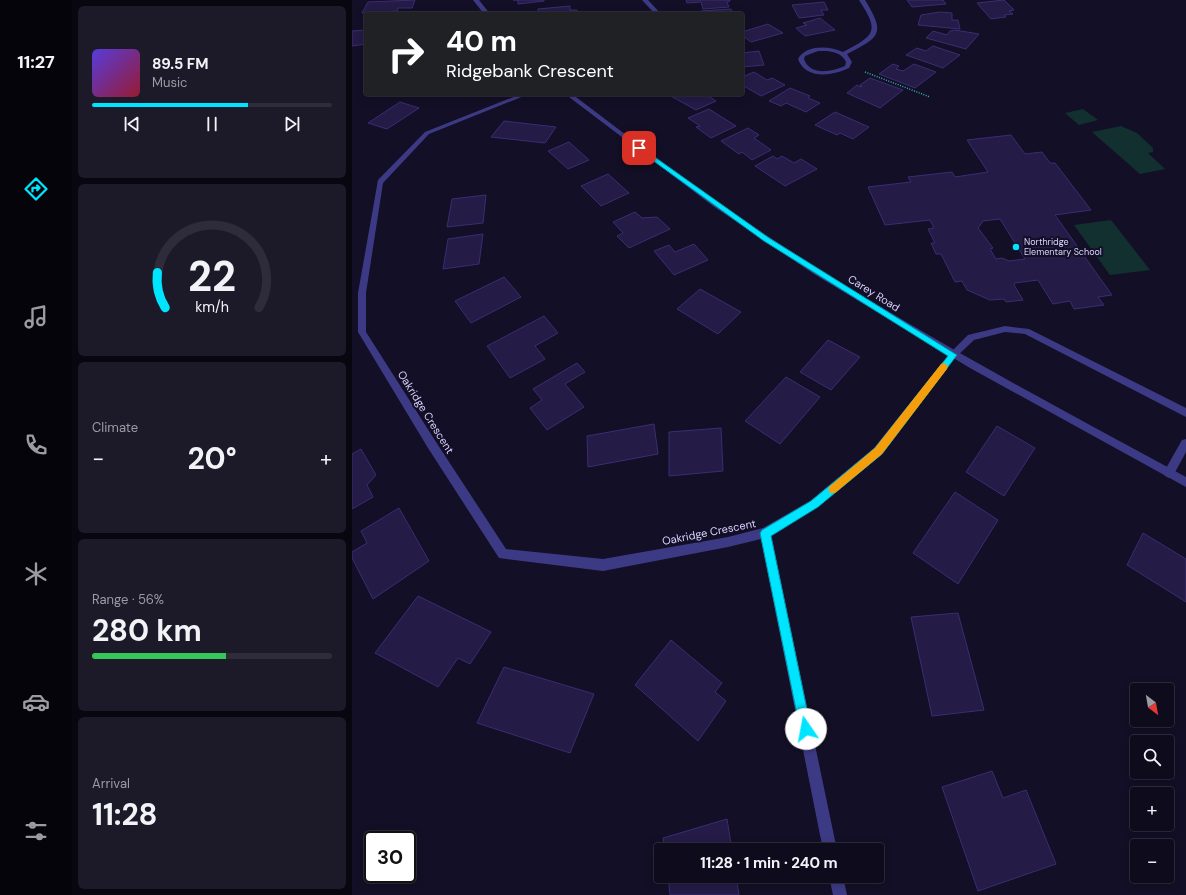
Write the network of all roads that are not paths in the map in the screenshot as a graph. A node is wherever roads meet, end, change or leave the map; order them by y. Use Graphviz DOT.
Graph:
graph roads {
  1 [pos="476,0"];
  2 [pos="645,0"];
  3 [pos="862,0"];
  4 [pos="485,12"];
  5 [pos="656,12"];
  6 [pos="843,54"];
  7 [pos="521,96"];
  8 [pos="571,96"];
  9 [pos="953,355"];
  10 [pos="1186,413"];
  11 [pos="1186,443"];
  12 [pos="1169,473"];
  13 [pos="1186,482"];
  14 [pos="765,533"];
  15 [pos="829,843"];
  16 [pos="837,883"];
  17 [pos="840,895"];
  1 -- 4 [label="street"];
  2 -- 5 [label="street"];
  3 -- 6 [label="street"];
  6 -- 6 [label="street"];
  7 -- 14 [label="street, Oakridge Crescent"];
  8 -- 9 [label="street, Carey Road"];
  9 -- 10 [label="street"];
  9 -- 12 [label="street, Carey Road"];
  9 -- 14 [label="street"];
  11 -- 12 [label="street"];
  12 -- 13 [label="street, Carey Road"];
  14 -- 15 [label="street"];
  16 -- 17 [label="street"];
}
